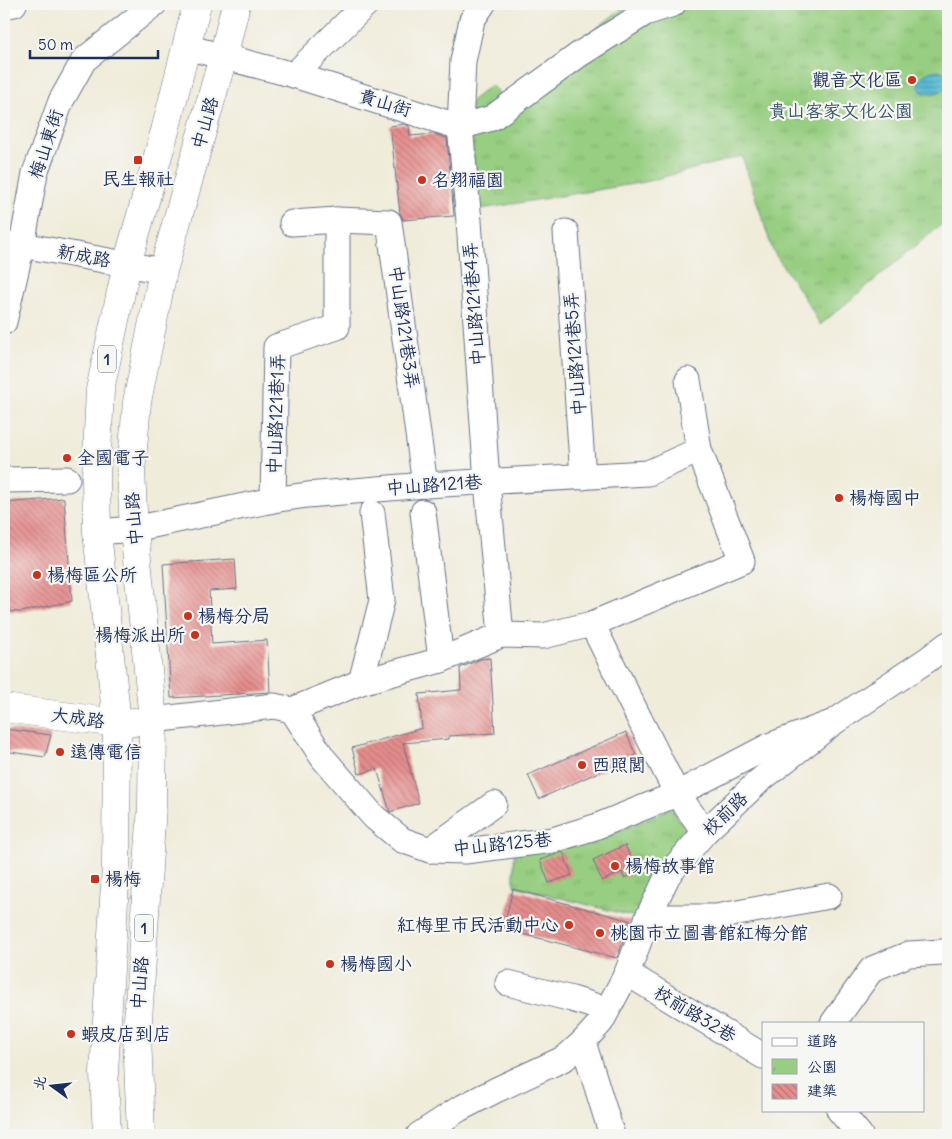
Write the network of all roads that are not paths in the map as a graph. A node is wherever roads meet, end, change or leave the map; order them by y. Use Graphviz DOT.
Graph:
graph roads {
  1 [pos="14,4"];
  2 [pos="154,4"];
  3 [pos="197,4"];
  4 [pos="236,4"];
  5 [pos="366,4"];
  6 [pos="483,4"];
  7 [pos="672,4"];
  8 [pos="4,6"];
  9 [pos="186,47"];
  10 [pos="223,57"];
  11 [pos="294,75"];
  12 [pos="460,127"];
  13 [pos="337,220"];
  14 [pos="292,224"];
  15 [pos="566,232"];
  16 [pos="13,245"];
  17 [pos="127,264"];
  18 [pos="163,271"];
  19 [pos="4,322"];
  20 [pos="688,380"];
  21 [pos="700,450"];
  22 [pos="584,477"];
  23 [pos="67,479"];
  24 [pos="4,480"];
  25 [pos="425,485"];
  26 [pos="487,488"];
  27 [pos="273,500"];
  28 [pos="423,512"];
  29 [pos="372,514"];
  30 [pos="134,529"];
  31 [pos="97,532"];
  32 [pos="592,624"];
  33 [pos="501,635"];
  34 [pos="948,644"];
  35 [pos="441,660"];
  36 [pos="361,682"];
  37 [pos="4,708"];
  38 [pos="292,710"];
  39 [pos="153,720"];
  40 [pos="834,722"];
  41 [pos="117,723"];
  42 [pos="677,794"];
  43 [pos="494,804"];
  44 [pos="704,832"];
  45 [pos="430,850"];
  46 [pos="829,896"];
  47 [pos="648,917"];
  48 [pos="942,952"];
  49 [pos="627,973"];
  50 [pos="508,983"];
  51 [pos="607,1010"];
  52 [pos="834,1022"];
  53 [pos="583,1042"];
  54 [pos="762,1055"];
  55 [pos="841,1112"];
  56 [pos="107,1135"];
  57 [pos="141,1135"];
  58 [pos="419,1135"];
  59 [pos="612,1135"];
  60 [pos="860,1135"];
  1 -- 8 [label="street"];
  2 -- 16 [label="street, 梅山東街"];
  3 -- 9 [label="main road, 中山路 / 1"];
  4 -- 10 [label="main road, 中山路 / 1"];
  5 -- 11 [label="street"];
  6 -- 12 [label="street"];
  7 -- 12 [label="street"];
  9 -- 10 [label="street, 貴山街"];
  9 -- 17 [label="main road, 中山路 / 1"];
  10 -- 11 [label="street, 貴山街"];
  10 -- 18 [label="main road, 中山路 / 1"];
  11 -- 12 [label="street, 貴山街"];
  12 -- 26 [label="street, 中山路121巷4弄"];
  13 -- 14 [label="street"];
  13 -- 25 [label="street, 中山路121巷3弄"];
  13 -- 27 [label="street, 中山路121巷1弄"];
  15 -- 22 [label="street, 中山路121巷5弄"];
  16 -- 17 [label="street, 新成路"];
  16 -- 19 [label="street, 梅山東街"];
  17 -- 18 [label="street, 新成路"];
  17 -- 31 [label="main road, 中山路 / 1"];
  18 -- 30 [label="main road, 中山路 / 1"];
  20 -- 21 [label="street"];
  21 -- 22 [label="street, 中山路121巷"];
  21 -- 32 [label="street"];
  22 -- 26 [label="street, 中山路121巷"];
  23 -- 24 [label="street"];
  25 -- 26 [label="street, 中山路121巷"];
  25 -- 27 [label="street, 中山路121巷"];
  26 -- 33 [label="street"];
  27 -- 30 [label="street, 中山路121巷"];
  28 -- 35 [label="street"];
  29 -- 36 [label="street"];
  30 -- 31 [label="street, 中山路121巷"];
  30 -- 39 [label="main road, 中山路 / 1"];
  31 -- 41 [label="main road, 中山路 / 1"];
  32 -- 33 [label="street"];
  32 -- 42 [label="street"];
  33 -- 35 [label="street"];
  34 -- 40 [label="street, 校前路"];
  35 -- 36 [label="street"];
  36 -- 38 [label="street"];
  37 -- 41 [label="main road, 大成路"];
  38 -- 39 [label="street"];
  38 -- 45 [label="street, 中山路125巷"];
  39 -- 41 [label="main road, 大成路"];
  39 -- 57 [label="main road, 中山路 / 1"];
  40 -- 42 [label="street, 中山路125巷"];
  40 -- 44 [label="street, 校前路"];
  41 -- 56 [label="main road, 中山路 / 1"];
  42 -- 44 [label="street"];
  42 -- 45 [label="street, 中山路125巷"];
  43 -- 45 [label="street"];
  44 -- 47 [label="street, 校前路"];
  46 -- 47 [label="street"];
  47 -- 49 [label="street, 校前路"];
  48 -- 52 [label="street"];
  49 -- 51 [label="street, 校前路"];
  49 -- 54 [label="street, 校前路32巷"];
  50 -- 51 [label="street"];
  51 -- 53 [label="street, 校前路"];
  53 -- 58 [label="street, 校前路"];
  53 -- 59 [label="street"];
  55 -- 60 [label="street"];
}
